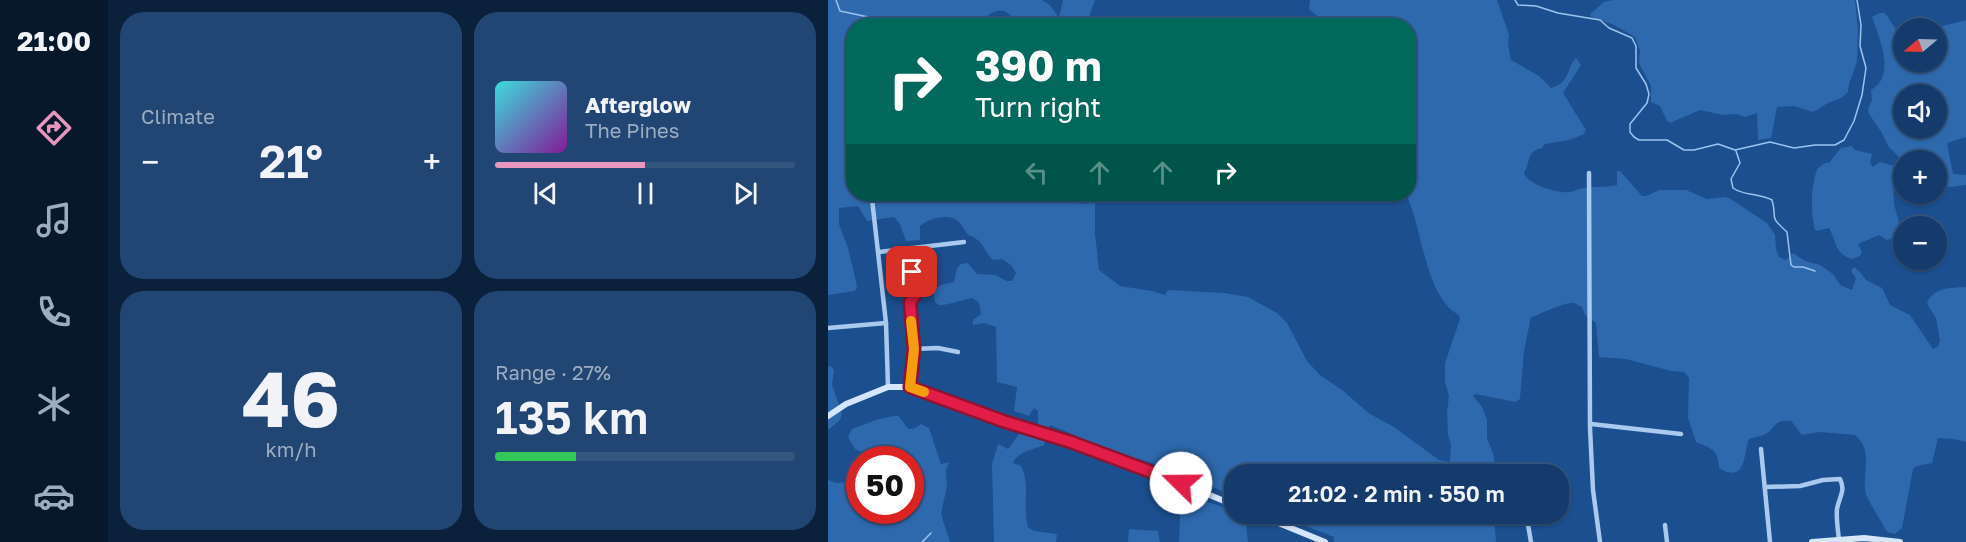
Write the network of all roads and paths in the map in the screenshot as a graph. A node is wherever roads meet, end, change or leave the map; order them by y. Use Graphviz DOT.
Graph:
graph roads {
  1 [pos="1589,173"];
  2 [pos="872,201"];
  3 [pos="964,242"];
  4 [pos="908,249"];
  5 [pos="879,252"];
  6 [pos="886,323"];
  7 [pos="828,327"];
  8 [pos="914,349"];
  9 [pos="958,352"];
  10 [pos="888,387"];
  11 [pos="910,387"];
  12 [pos="828,416"];
  13 [pos="1591,424"];
  14 [pos="1681,434"];
  15 [pos="1761,449"];
  16 [pos="1765,487"];
  17 [pos="1224,501"];
  18 [pos="1281,524"];
  19 [pos="1528,524"];
  20 [pos="1665,525"];
  21 [pos="1839,540"];
  22 [pos="1325,542"];
  23 [pos="1531,542"];
  24 [pos="1600,542"];
  25 [pos="1667,542"];
  26 [pos="1770,542"];
  27 [pos="1812,542"];
  28 [pos="1899,542"];
  1 -- 13 [label="street"];
  2 -- 5 [label="street"];
  3 -- 4 [label="street"];
  4 -- 5 [label="street"];
  4 -- 8 [label="street"];
  5 -- 6 [label="street"];
  6 -- 7 [label="street"];
  6 -- 10 [label="street"];
  8 -- 9 [label="street"];
  8 -- 11 [label="street"];
  10 -- 11 [label="main road"];
  10 -- 12 [label="main road"];
  11 -- 17 [label="main road"];
  13 -- 14 [label="street"];
  13 -- 24 [label="street"];
  15 -- 16 [label="street"];
  16 -- 21 [label="street"];
  16 -- 26 [label="street"];
  18 -- 22 [label="main road"];
  19 -- 23 [label="street"];
  20 -- 25 [label="street"];
  21 -- 27 [label="main road"];
  21 -- 28 [label="main road"];
}
